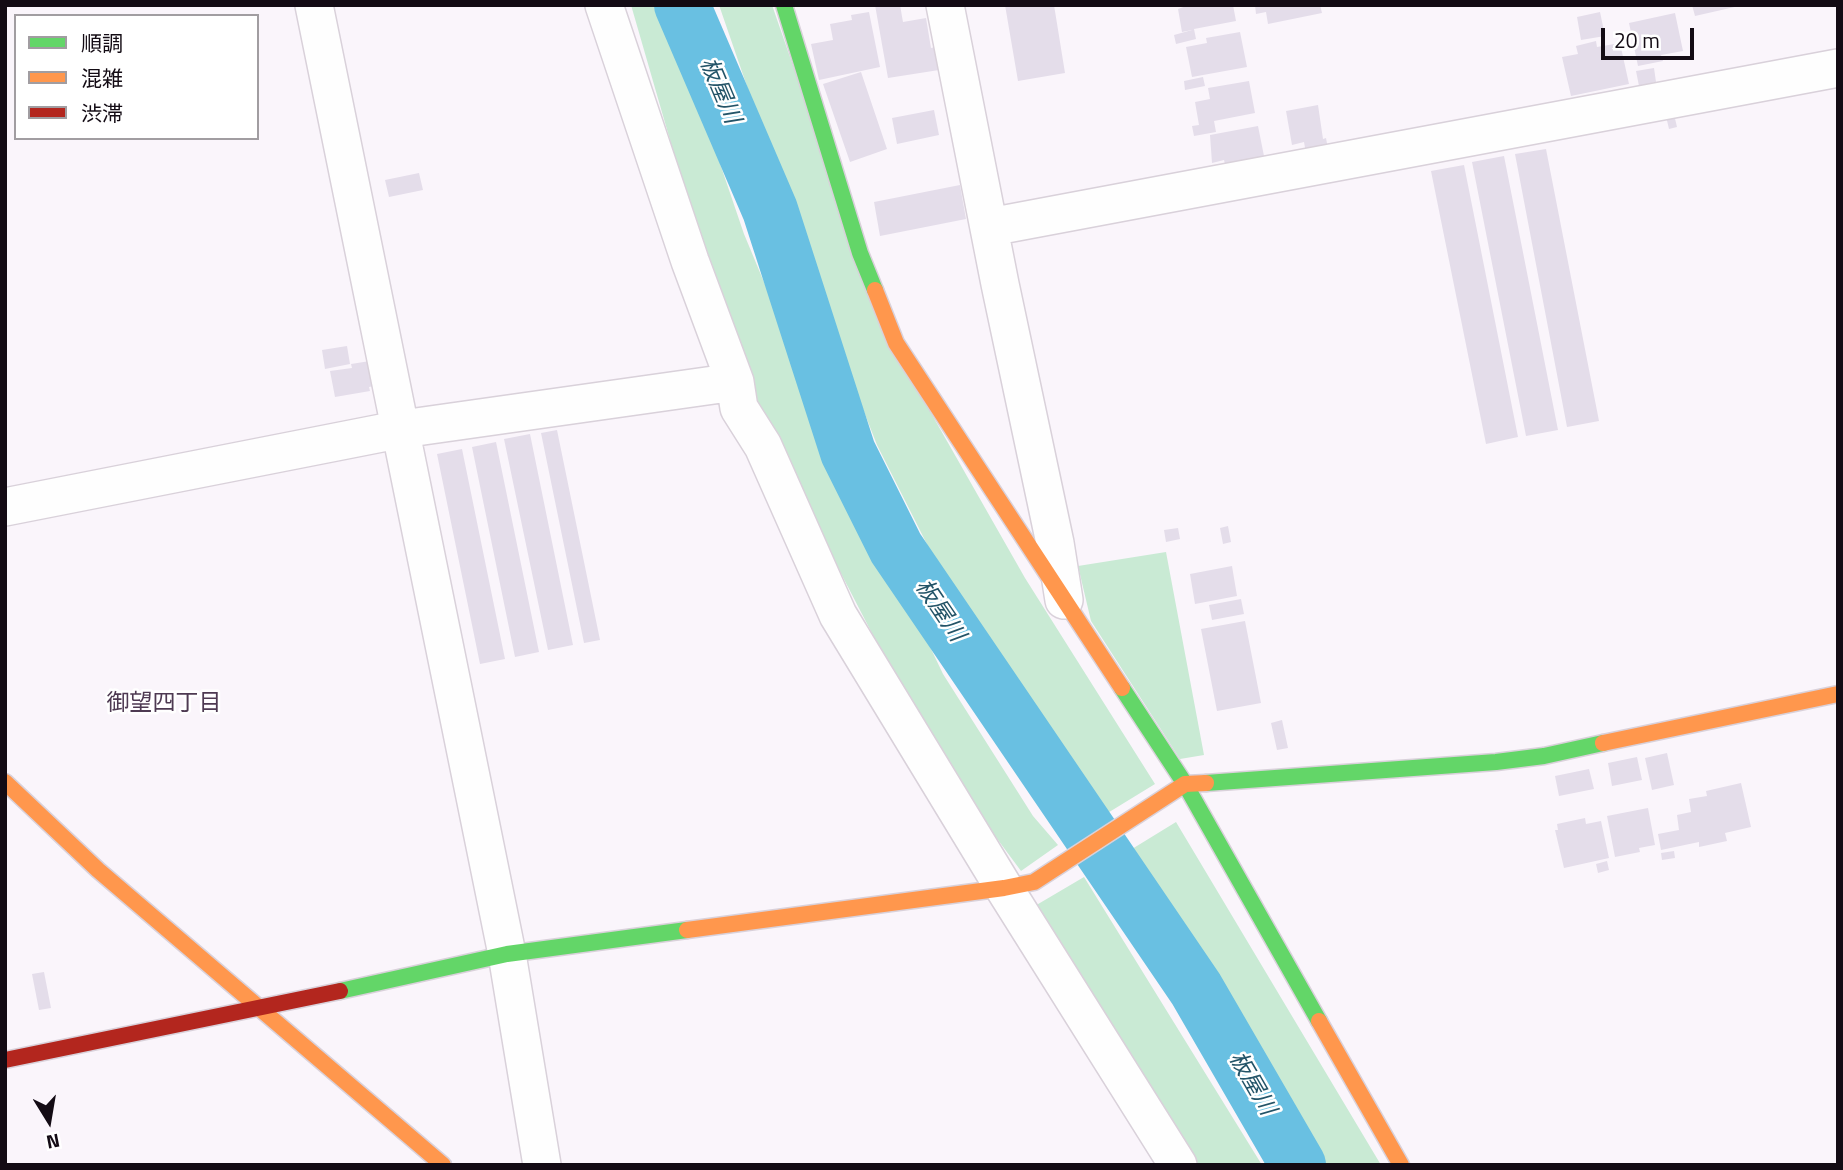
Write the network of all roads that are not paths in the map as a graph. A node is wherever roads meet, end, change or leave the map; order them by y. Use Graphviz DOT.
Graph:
graph roads {
  1 [pos="314,5"];
  2 [pos="604,5"];
  3 [pos="784,5"];
  4 [pos="945,5"];
  5 [pos="1838,68"];
  6 [pos="990,227"];
  7 [pos="735,382"];
  8 [pos="402,429"];
  9 [pos="5,507"];
  10 [pos="1064,600"];
  11 [pos="1838,694"];
  12 [pos="5,782"];
  13 [pos="1185,784"];
  14 [pos="1019,885"];
  15 [pos="507,954"];
  16 [pos="259,1009"];
  17 [pos="5,1060"];
  18 [pos="443,1165"];
  19 [pos="542,1165"];
  20 [pos="1178,1165"];
  21 [pos="1401,1165"];
  1 -- 8 [label="street"];
  2 -- 7 [label="street"];
  3 -- 10 [label="street"];
  4 -- 6 [label="street"];
  5 -- 6 [label="street"];
  6 -- 10 [label="street"];
  7 -- 8 [label="street"];
  7 -- 14 [label="street"];
  8 -- 9 [label="street"];
  8 -- 15 [label="street"];
  10 -- 13 [label="street"];
  11 -- 13 [label="street"];
  12 -- 16 [label="street"];
  13 -- 14 [label="street"];
  13 -- 21 [label="street"];
  14 -- 15 [label="street"];
  14 -- 20 [label="street"];
  15 -- 16 [label="street"];
  15 -- 19 [label="street"];
  16 -- 17 [label="street"];
  16 -- 18 [label="street"];
}
